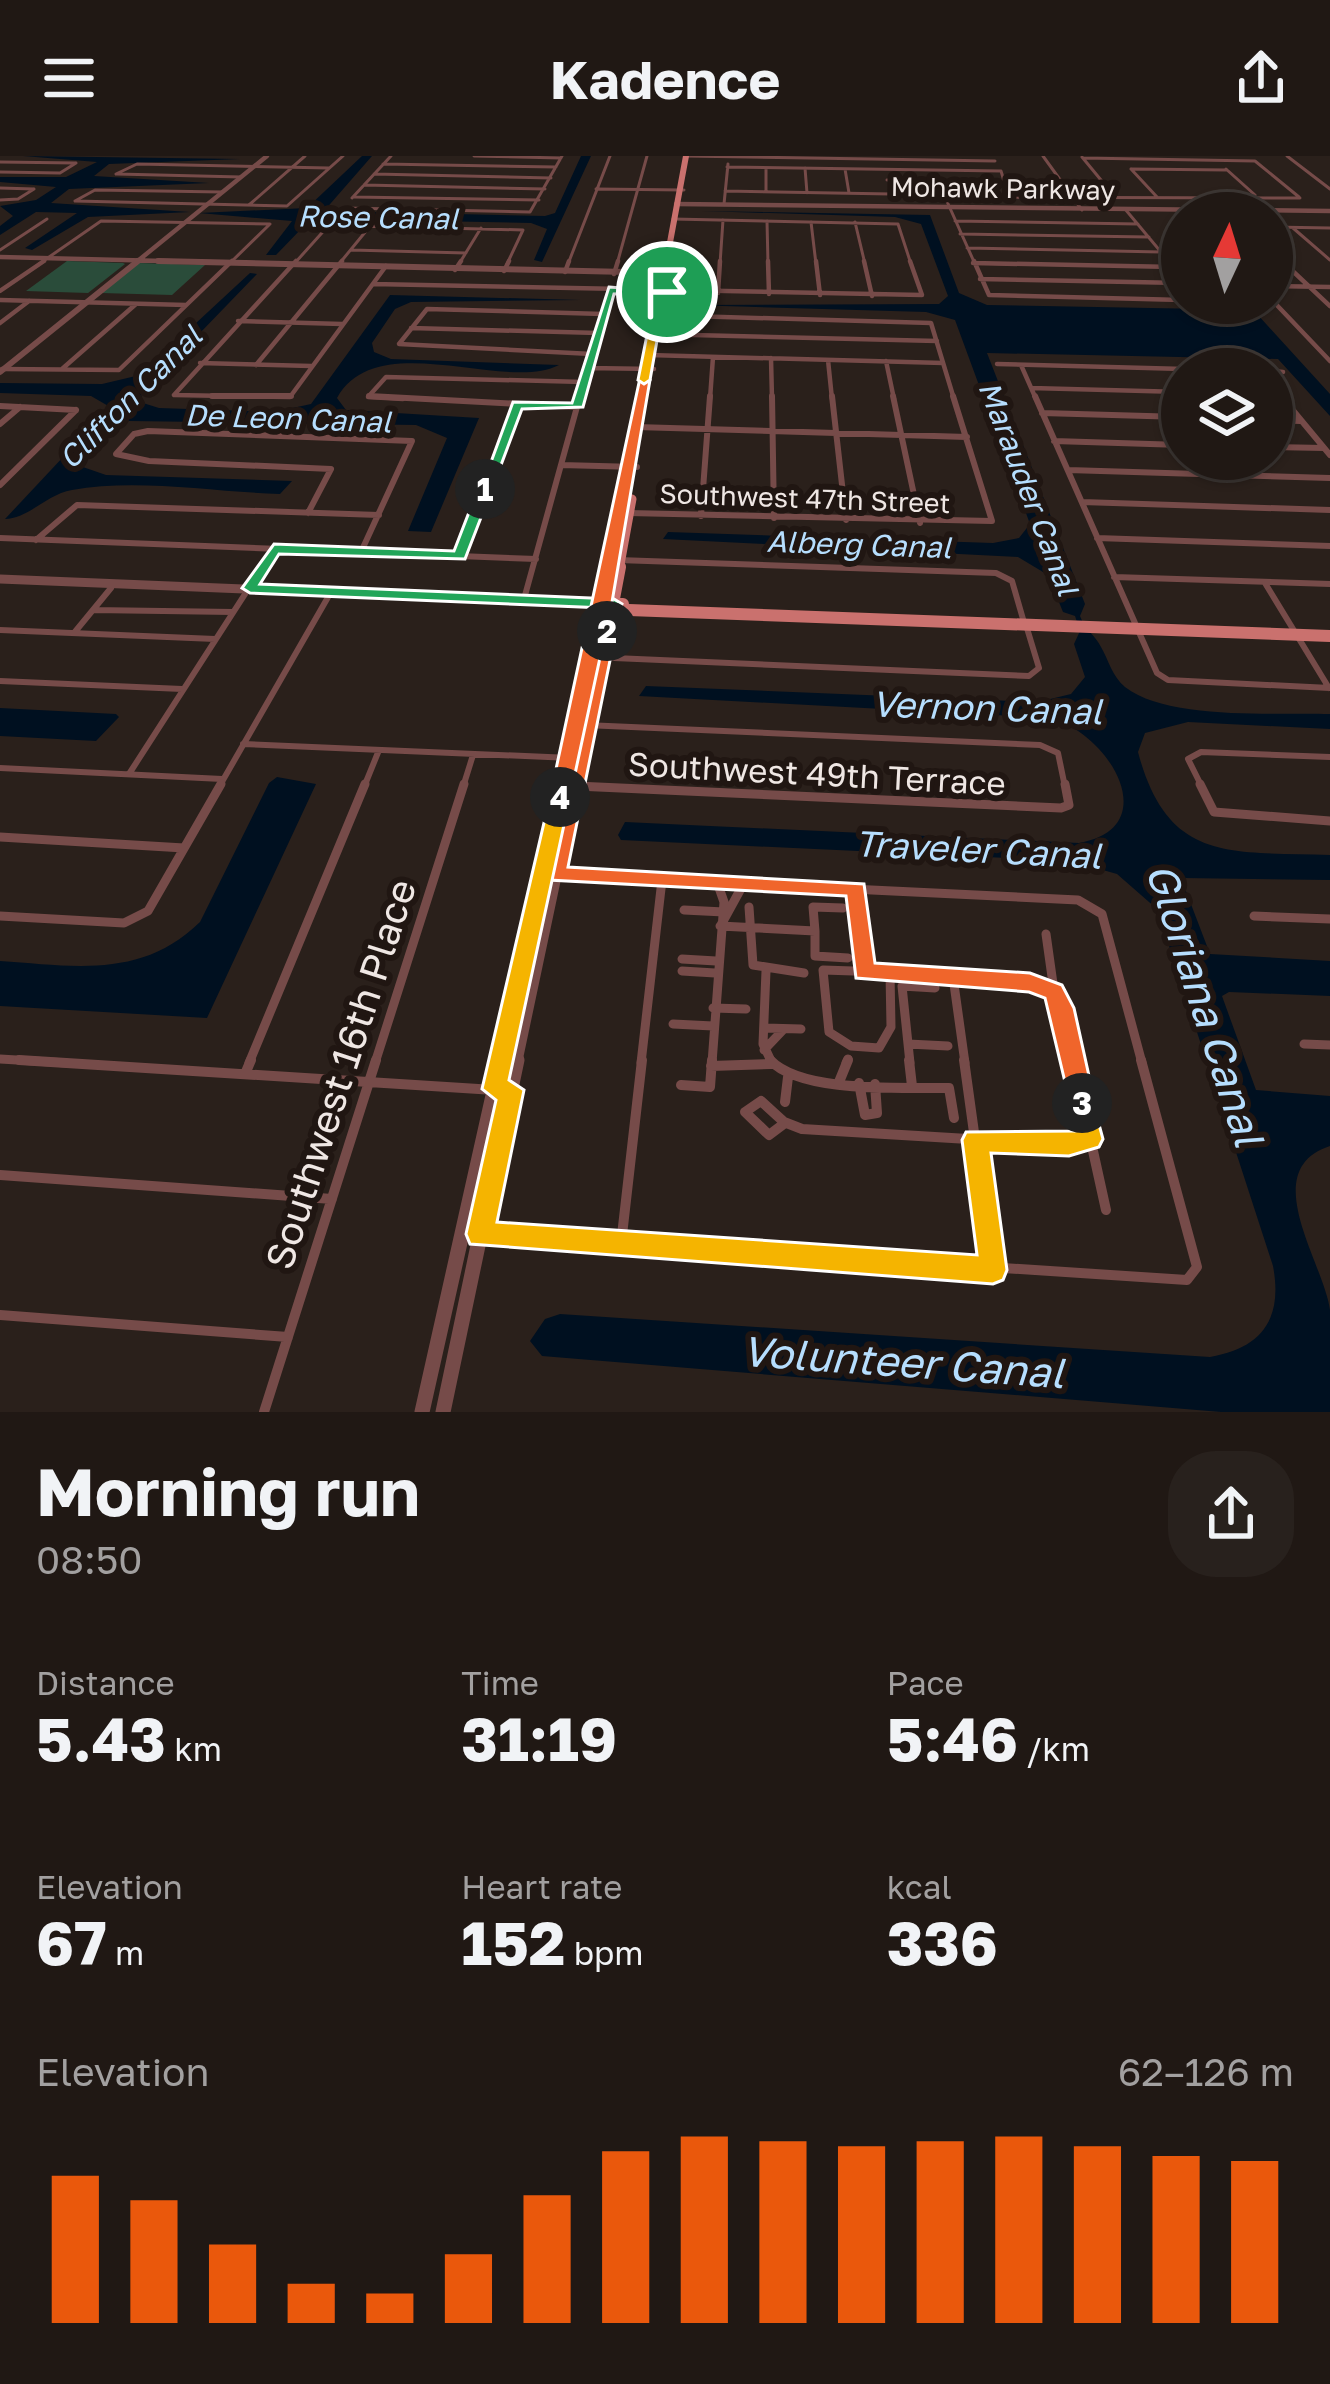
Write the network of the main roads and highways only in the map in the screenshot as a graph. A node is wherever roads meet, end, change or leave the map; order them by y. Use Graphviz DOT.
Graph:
graph roads {
  1 [pos="688,156"];
  2 [pos="608,606"];
  3 [pos="802,610"];
  4 [pos="730,614"];
  5 [pos="946,616"];
  6 [pos="875,619"];
  7 [pos="1025,622"];
  8 [pos="1330,633"];
  1 -- 2 [label="main road"];
  2 -- 3 [label="main road"];
  2 -- 4 [label="main road"];
  3 -- 4 [label="main road"];
  3 -- 5 [label="main road"];
  4 -- 6 [label="main road"];
  5 -- 6 [label="main road"];
  5 -- 7 [label="main road"];
  6 -- 7 [label="main road"];
  7 -- 8 [label="main road"];
}
